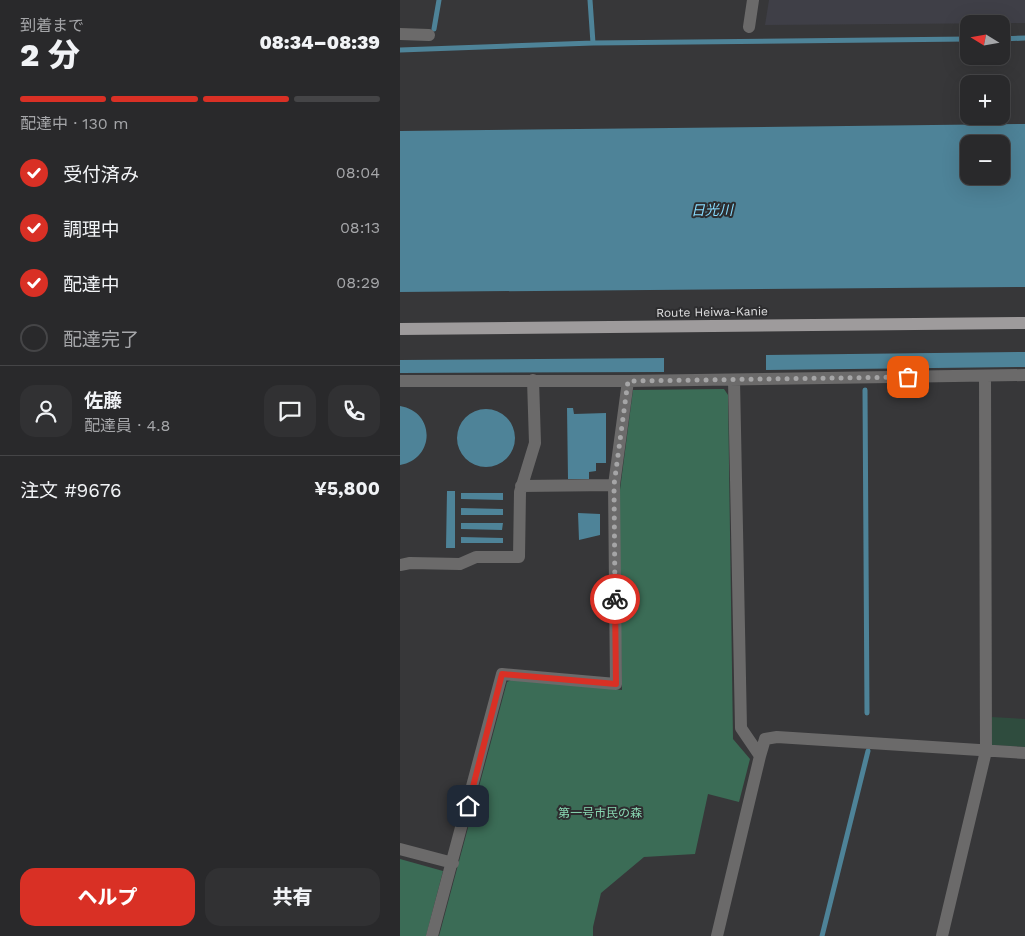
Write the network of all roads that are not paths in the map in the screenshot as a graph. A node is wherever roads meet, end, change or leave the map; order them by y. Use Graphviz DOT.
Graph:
graph roads {
  1 [pos="753,0"];
  2 [pos="749,26"];
  3 [pos="400,34"];
  4 [pos="429,35"];
  5 [pos="1025,323"];
  6 [pos="400,329"];
  7 [pos="1025,375"];
  8 [pos="985,376"];
  9 [pos="533,380"];
  10 [pos="734,380"];
  11 [pos="400,381"];
  12 [pos="628,381"];
  13 [pos="614,485"];
  14 [pos="521,486"];
  15 [pos="400,565"];
  16 [pos="986,751"];
  17 [pos="1025,753"];
  18 [pos="760,756"];
  19 [pos="400,849"];
  20 [pos="453,863"];
  21 [pos="432,936"];
  22 [pos="717,936"];
  23 [pos="942,936"];
  1 -- 2 [label="street"];
  3 -- 4 [label="street"];
  5 -- 6 [label="main road, Route Heiwa-Kanie"];
  7 -- 8 [label="street"];
  8 -- 10 [label="street"];
  8 -- 16 [label="street"];
  9 -- 11 [label="street"];
  9 -- 12 [label="street"];
  9 -- 14 [label="street"];
  10 -- 12 [label="street"];
  10 -- 18 [label="street"];
  12 -- 13 [label="street"];
  13 -- 14 [label="street"];
  13 -- 20 [label="street"];
  14 -- 15 [label="street"];
  16 -- 17 [label="street"];
  16 -- 18 [label="street"];
  16 -- 23 [label="street"];
  18 -- 22 [label="street"];
  19 -- 20 [label="street"];
  20 -- 21 [label="street"];
}
